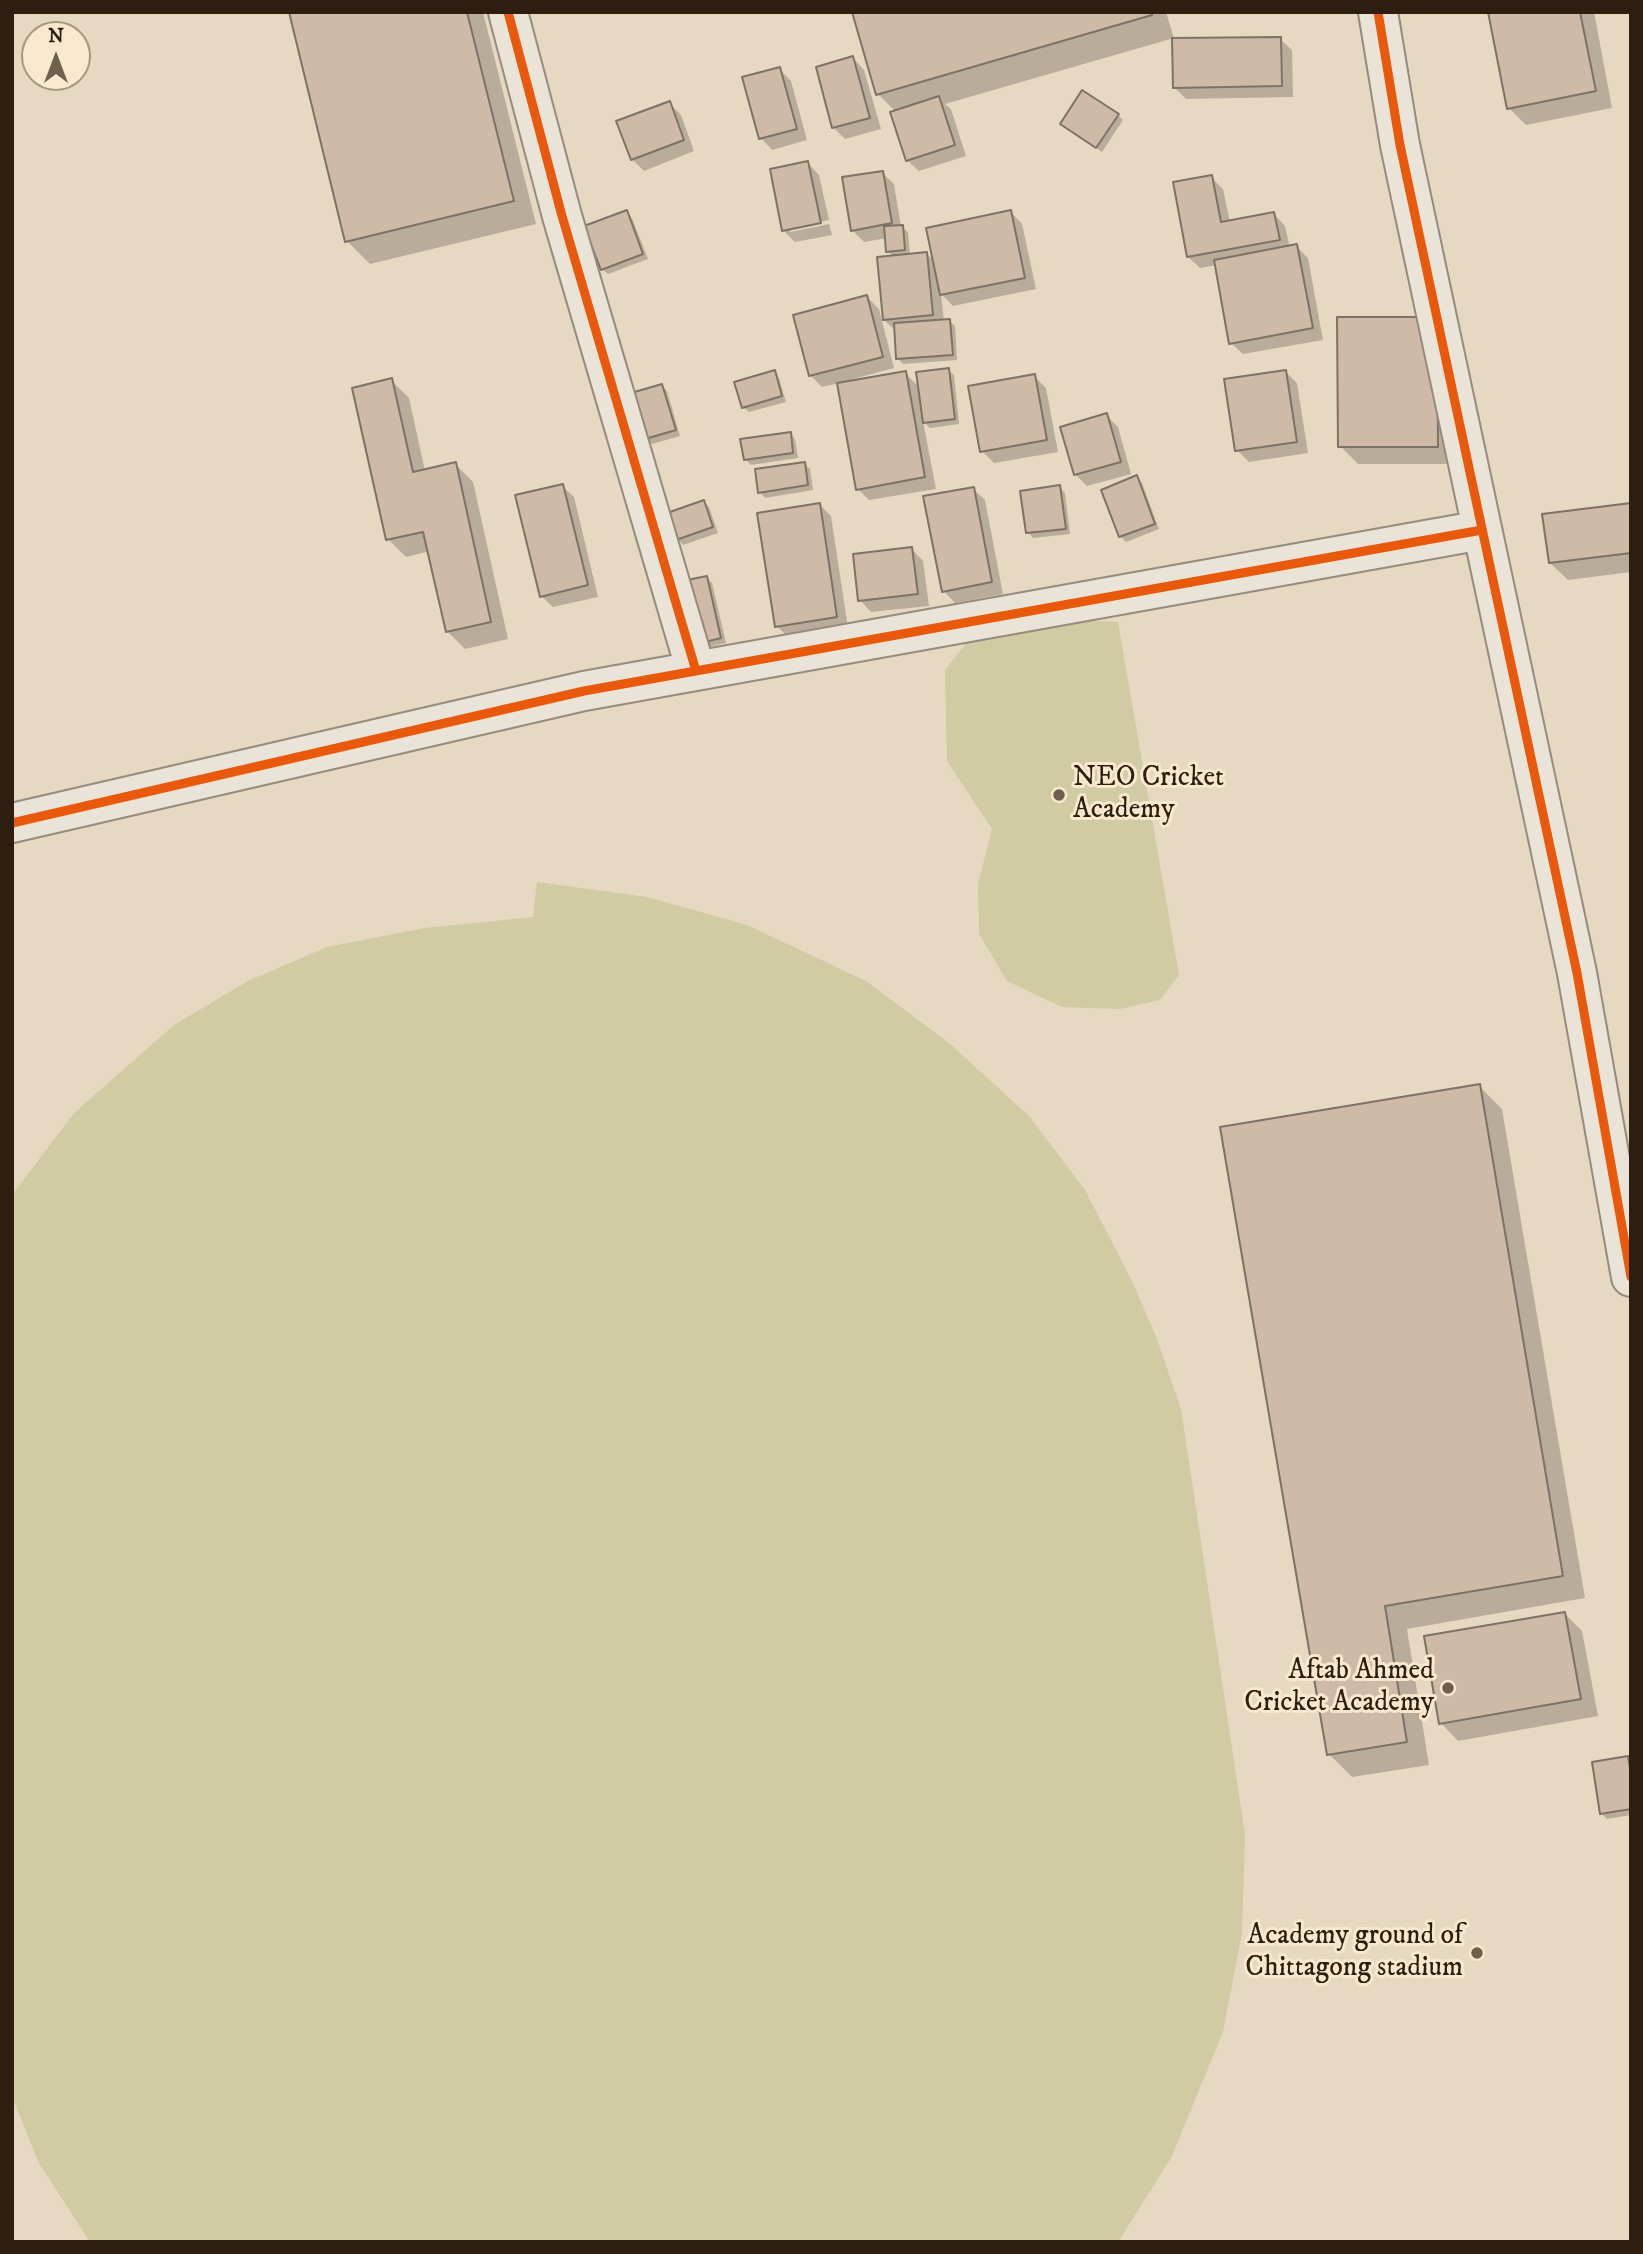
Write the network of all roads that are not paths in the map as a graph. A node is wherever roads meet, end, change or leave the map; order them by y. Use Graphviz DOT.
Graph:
graph roads {
  1 [pos="508,12"];
  2 [pos="1378,12"];
  3 [pos="1482,530"];
  4 [pos="696,671"];
  5 [pos="12,823"];
  6 [pos="1631,1277"];
  1 -- 4 [label="street"];
  2 -- 3 [label="street"];
  3 -- 4 [label="street"];
  3 -- 6 [label="street"];
  4 -- 5 [label="street"];
}
